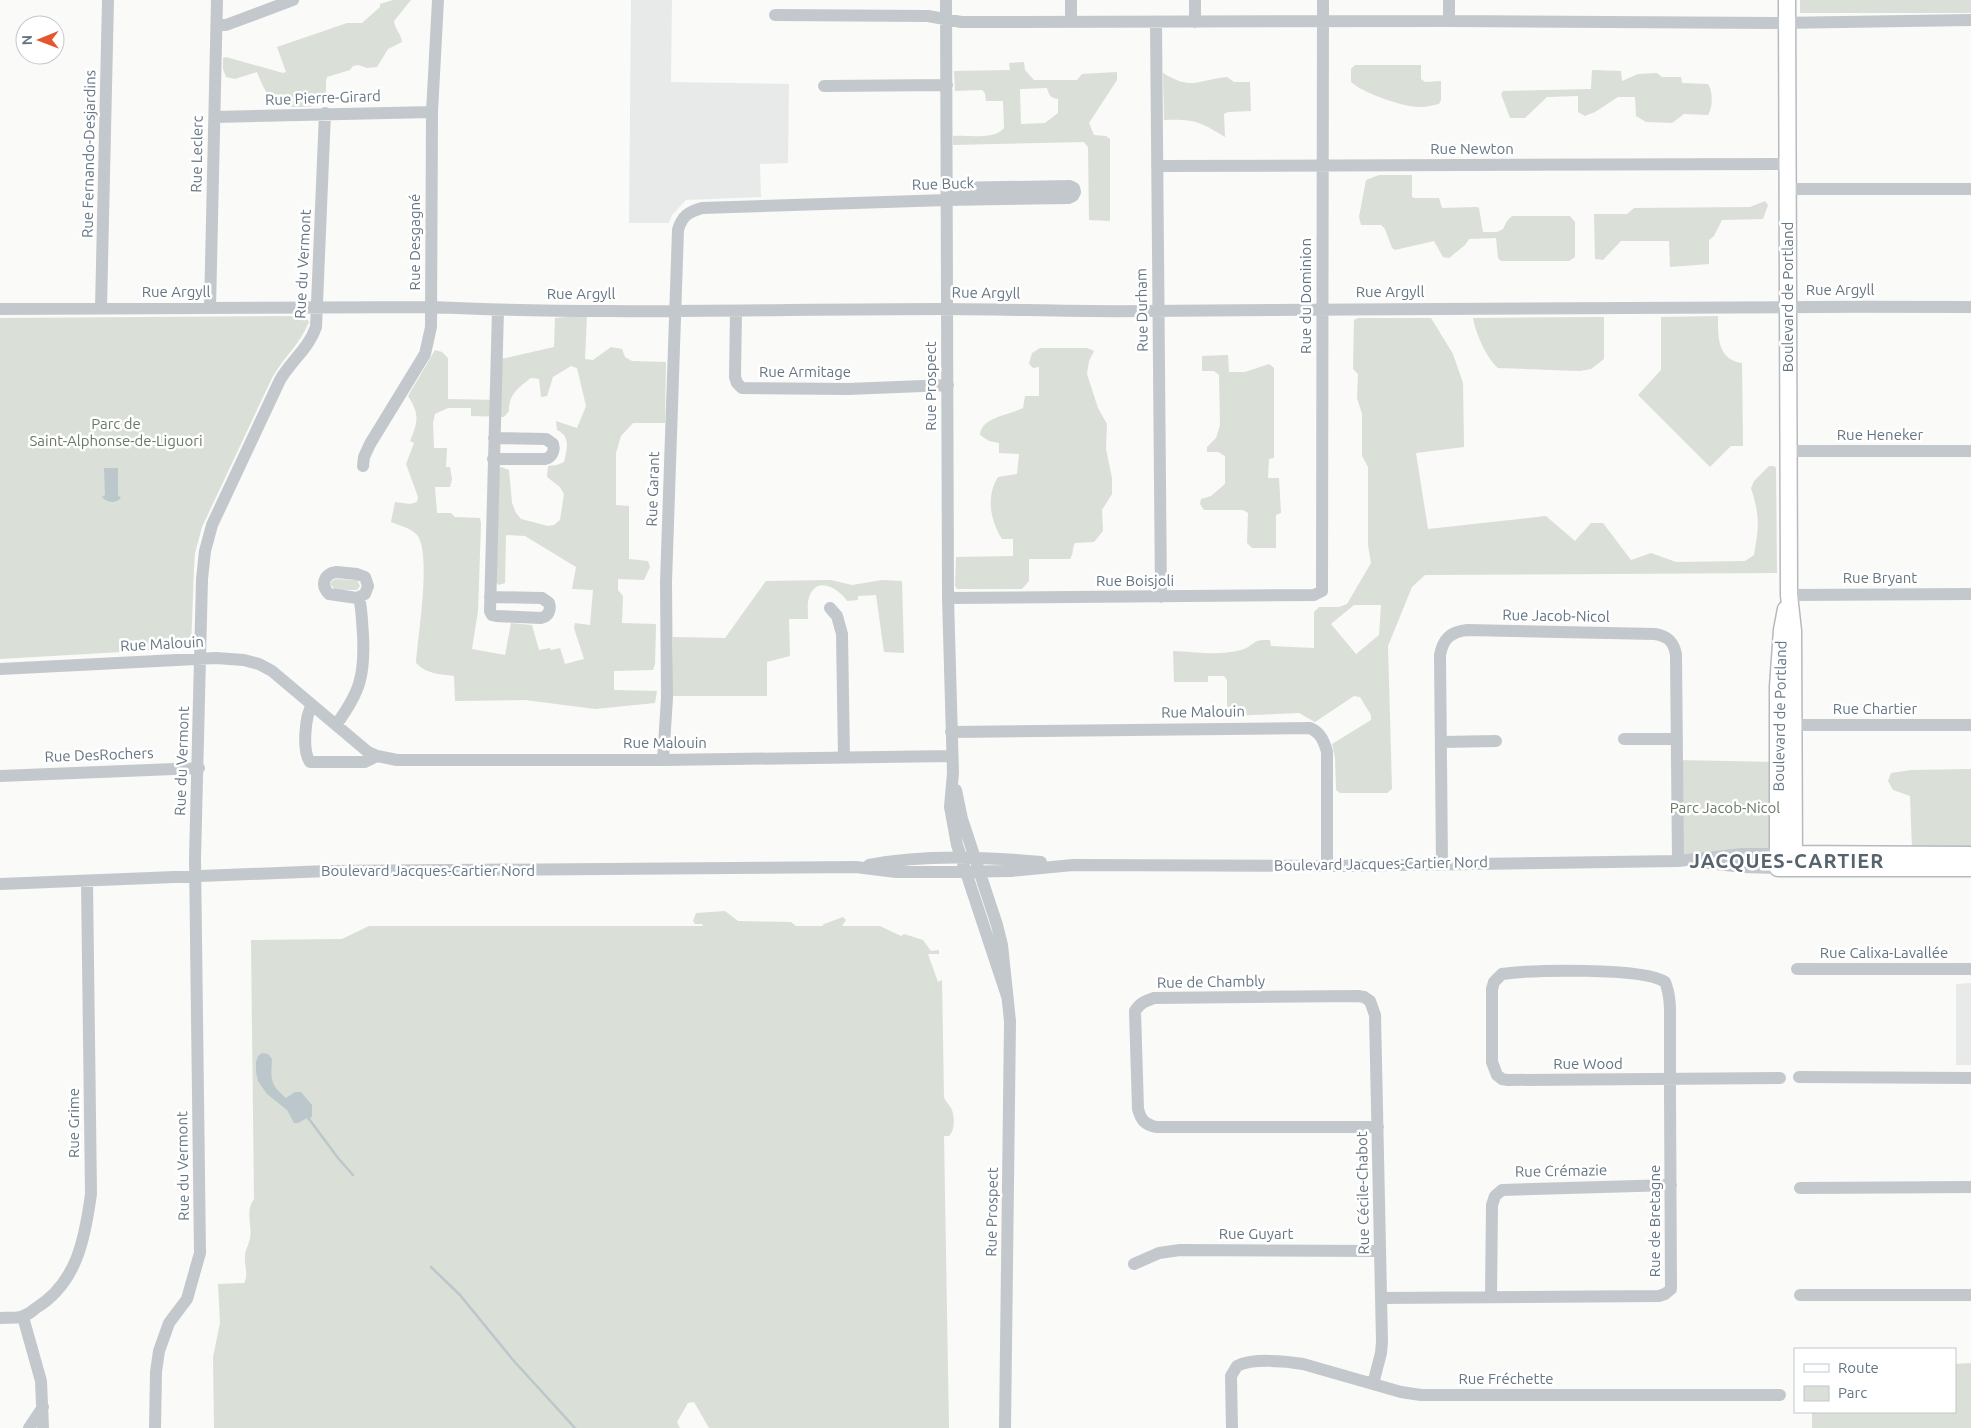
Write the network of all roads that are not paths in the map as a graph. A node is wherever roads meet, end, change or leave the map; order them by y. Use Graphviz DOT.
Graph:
graph roads {
  1 [pos="108,0"];
  2 [pos="217,0"];
  3 [pos="293,0"];
  4 [pos="438,0"];
  5 [pos="946,0"];
  6 [pos="1070,0"];
  7 [pos="1195,0"];
  8 [pos="1323,0"];
  9 [pos="1449,0"];
  10 [pos="1787,0"];
  11 [pos="775,15"];
  12 [pos="946,20"];
  13 [pos="1971,20"];
  14 [pos="1449,21"];
  15 [pos="1071,22"];
  16 [pos="1156,22"];
  17 [pos="1195,22"];
  18 [pos="1323,22"];
  19 [pos="1787,22"];
  20 [pos="217,25"];
  21 [pos="946,85"];
  22 [pos="824,86"];
  23 [pos="432,112"];
  24 [pos="325,113"];
  25 [pos="215,117"];
  26 [pos="1788,164"];
  27 [pos="1323,165"];
  28 [pos="1157,166"];
  29 [pos="1788,189"];
  30 [pos="1971,189"];
  31 [pos="947,194"];
  32 [pos="681,219"];
  33 [pos="1788,306"];
  34 [pos="1971,306"];
  35 [pos="318,307"];
  36 [pos="431,307"];
  37 [pos="101,308"];
  38 [pos="210,308"];
  39 [pos="0,309"];
  40 [pos="947,309"];
  41 [pos="1322,309"];
  42 [pos="498,310"];
  43 [pos="674,311"];
  44 [pos="736,311"];
  45 [pos="1158,311"];
  46 [pos="948,385"];
  47 [pos="494,438"];
  48 [pos="1788,451"];
  49 [pos="1971,451"];
  50 [pos="493,459"];
  51 [pos="363,466"];
  52 [pos="1322,591"];
  53 [pos="1789,594"];
  54 [pos="1971,594"];
  55 [pos="359,597"];
  56 [pos="490,597"];
  57 [pos="1161,597"];
  58 [pos="948,598"];
  59 [pos="830,608"];
  60 [pos="201,658"];
  61 [pos="0,669"];
  62 [pos="312,705"];
  63 [pos="336,725"];
  64 [pos="1786,725"];
  65 [pos="1971,725"];
  66 [pos="951,732"];
  67 [pos="1624,739"];
  68 [pos="1677,739"];
  69 [pos="1496,741"];
  70 [pos="1442,742"];
  71 [pos="377,756"];
  72 [pos="952,756"];
  73 [pos="844,758"];
  74 [pos="663,760"];
  75 [pos="198,768"];
  76 [pos="0,776"];
  77 [pos="1971,855"];
  78 [pos="968,859"];
  79 [pos="1683,861"];
  80 [pos="1786,861"];
  81 [pos="1442,864"];
  82 [pos="1073,865"];
  83 [pos="1327,866"];
  84 [pos="856,867"];
  85 [pos="1971,868"];
  86 [pos="979,871"];
  87 [pos="966,872"];
  88 [pos="196,877"];
  89 [pos="87,882"];
  90 [pos="0,884"];
  91 [pos="1797,969"];
  92 [pos="1971,969"];
  93 [pos="1498,977"];
  94 [pos="1007,996"];
  95 [pos="1370,1001"];
  96 [pos="1799,1077"];
  97 [pos="1780,1078"];
  98 [pos="1971,1078"];
  99 [pos="1670,1080"];
  100 [pos="1378,1127"];
  101 [pos="1671,1185"];
  102 [pos="1971,1187"];
  103 [pos="1800,1188"];
  104 [pos="1380,1251"];
  105 [pos="1134,1264"];
  106 [pos="1800,1295"];
  107 [pos="1971,1295"];
  108 [pos="1491,1296"];
  109 [pos="1382,1298"];
  110 [pos="23,1316"];
  111 [pos="0,1318"];
  112 [pos="1373,1384"];
  113 [pos="1780,1395"];
  114 [pos="43,1407"];
  115 [pos="29,1428"];
  116 [pos="43,1428"];
  117 [pos="155,1428"];
  118 [pos="1005,1428"];
  119 [pos="1232,1428"];
  1 -- 37 [label="street, Rue Fernando-Desjardins"];
  2 -- 20 [label="street, Rue Leclerc"];
  3 -- 20 [label="street"];
  4 -- 23 [label="street, Rue Desgagné"];
  5 -- 12 [label="street, Rue Prospect"];
  6 -- 15 [label="street"];
  7 -- 17 [label="street"];
  8 -- 18 [label="street, Rue du Dominion"];
  9 -- 14 [label="street"];
  10 -- 19 [label="main road, Boulevard de Portland"];
  11 -- 12 [label="street"];
  12 -- 15 [label="street"];
  12 -- 21 [label="street, Rue Prospect"];
  13 -- 19 [label="street"];
  14 -- 18 [label="street"];
  14 -- 19 [label="street"];
  15 -- 16 [label="street"];
  16 -- 17 [label="street"];
  16 -- 28 [label="street, Rue Durham"];
  17 -- 18 [label="street"];
  18 -- 27 [label="street, Rue du Dominion"];
  19 -- 26 [label="main road, Boulevard de Portland"];
  20 -- 25 [label="street, Rue Leclerc"];
  21 -- 22 [label="street"];
  21 -- 31 [label="street, Rue Prospect"];
  23 -- 24 [label="street, Rue Pierre-Girard"];
  23 -- 36 [label="street, Rue Desgagné"];
  24 -- 25 [label="street, Rue Pierre-Girard"];
  24 -- 35 [label="street, Rue du Vermont"];
  25 -- 38 [label="street, Rue Leclerc"];
  26 -- 27 [label="street, Rue Newton"];
  26 -- 29 [label="main road, Boulevard de Portland"];
  27 -- 28 [label="street, Rue Newton"];
  27 -- 41 [label="street, Rue du Dominion"];
  28 -- 45 [label="street, Rue Durham"];
  29 -- 30 [label="street"];
  29 -- 33 [label="main road, Boulevard de Portland"];
  31 -- 31 [label="street, Rue Buck"];
  31 -- 32 [label="street, Rue Buck"];
  31 -- 40 [label="street, Rue Prospect"];
  32 -- 43 [label="street, Rue Garant"];
  33 -- 34 [label="street, Rue Argyll"];
  33 -- 41 [label="street, Rue Argyll"];
  33 -- 48 [label="main road, Boulevard de Portland"];
  35 -- 36 [label="street, Rue Argyll"];
  35 -- 38 [label="street, Rue Argyll"];
  35 -- 60 [label="street, Rue du Vermont"];
  36 -- 42 [label="street, Rue Argyll"];
  36 -- 51 [label="street, Rue Desgagné"];
  37 -- 38 [label="street, Rue Argyll"];
  37 -- 39 [label="street, Rue Argyll"];
  40 -- 44 [label="street, Rue Argyll"];
  40 -- 45 [label="street, Rue Argyll"];
  40 -- 46 [label="street, Rue Prospect"];
  41 -- 45 [label="street, Rue Argyll"];
  41 -- 52 [label="street, Rue du Dominion"];
  42 -- 43 [label="street, Rue Argyll"];
  42 -- 47 [label="street"];
  43 -- 44 [label="street, Rue Argyll"];
  43 -- 74 [label="street, Rue Garant"];
  44 -- 46 [label="street, Rue Armitage"];
  45 -- 57 [label="street, Rue Durham"];
  46 -- 58 [label="street, Rue Prospect"];
  47 -- 50 [label="street"];
  47 -- 50 [label="street"];
  48 -- 49 [label="street, Rue Heneker"];
  48 -- 53 [label="main road, Boulevard de Portland"];
  50 -- 56 [label="street"];
  52 -- 57 [label="street, Rue Boisjoli"];
  53 -- 54 [label="street, Rue Bryant"];
  53 -- 64 [label="main road, Boulevard de Portland"];
  55 -- 63 [label="street"];
  57 -- 58 [label="street, Rue Boisjoli"];
  58 -- 66 [label="street, Rue Prospect"];
  59 -- 73 [label="street"];
  60 -- 61 [label="street, Rue Malouin"];
  60 -- 62 [label="street, Rue Malouin"];
  60 -- 75 [label="street, Rue du Vermont"];
  62 -- 63 [label="street, Rue Malouin"];
  62 -- 71 [label="street, Rue Malouin"];
  63 -- 71 [label="street, Rue Malouin"];
  64 -- 65 [label="street, Rue Chartier"];
  64 -- 80 [label="main road, Boulevard de Portland"];
  66 -- 72 [label="street, Rue Prospect"];
  66 -- 83 [label="street, Rue Malouin"];
  67 -- 68 [label="street"];
  68 -- 70 [label="street, Rue Jacob-Nicol"];
  68 -- 79 [label="street, Rue Jacob-Nicol"];
  69 -- 70 [label="street"];
  70 -- 81 [label="street, Rue Jacob-Nicol"];
  71 -- 74 [label="street, Rue Malouin"];
  72 -- 73 [label="street, Rue Malouin"];
  72 -- 78 [label="street, Rue Prospect"];
  73 -- 74 [label="street, Rue Malouin"];
  75 -- 76 [label="street, Rue DesRochers"];
  75 -- 88 [label="street, Rue du Vermont"];
  77 -- 80 [label="main road, Boulevard Jacques-Cartier Nord"];
  78 -- 82 [label="street, Boulevard Jacques-Cartier Nord"];
  78 -- 84 [label="street, Boulevard Jacques-Cartier Nord"];
  78 -- 86 [label="street, Rue Prospect"];
  78 -- 87 [label="street, Rue Prospect"];
  79 -- 80 [label="street, Boulevard Jacques-Cartier Nord"];
  79 -- 81 [label="street, Boulevard Jacques-Cartier Nord"];
  80 -- 85 [label="main road, Boulevard Jacques-Cartier Nord"];
  81 -- 83 [label="street, Boulevard Jacques-Cartier Nord"];
  82 -- 83 [label="street, Boulevard Jacques-Cartier Nord"];
  82 -- 86 [label="street, Boulevard Jacques-Cartier Nord"];
  84 -- 87 [label="street, Boulevard Jacques-Cartier Nord"];
  84 -- 88 [label="street, Boulevard Jacques-Cartier Nord"];
  86 -- 87 [label="street, Boulevard Jacques-Cartier Nord"];
  86 -- 94 [label="street, Rue Prospect"];
  87 -- 94 [label="street, Rue Prospect"];
  88 -- 89 [label="street, Boulevard Jacques-Cartier Nord"];
  88 -- 117 [label="street, Rue du Vermont"];
  89 -- 90 [label="street, Boulevard Jacques-Cartier Nord"];
  89 -- 110 [label="street, Rue Grime"];
  91 -- 92 [label="street, Rue Calixa-Lavallée"];
  93 -- 99 [label="street, Rue de Bretagne"];
  93 -- 99 [label="street, Rue Wood"];
  94 -- 118 [label="street, Rue Prospect"];
  95 -- 100 [label="street, Rue Cécile-Chabot"];
  95 -- 100 [label="street, Rue de Chambly"];
  96 -- 98 [label="street"];
  97 -- 99 [label="street, Rue Wood"];
  99 -- 101 [label="street, Rue de Bretagne"];
  100 -- 104 [label="street, Rue Cécile-Chabot"];
  101 -- 108 [label="street, Rue Crémazie"];
  101 -- 108 [label="street, Rue de Bretagne"];
  102 -- 103 [label="street"];
  104 -- 105 [label="street, Rue Guyart"];
  104 -- 109 [label="street, Rue Cécile-Chabot"];
  106 -- 107 [label="street"];
  108 -- 109 [label="street, Rue de Bretagne"];
  109 -- 112 [label="street, Rue Cécile-Chabot"];
  110 -- 111 [label="street, Rue Grime"];
  110 -- 114 [label="street"];
  112 -- 113 [label="street, Rue Fréchette"];
  112 -- 119 [label="street, Rue Fréchette"];
  114 -- 115 [label="street"];
  114 -- 116 [label="street"];
}
